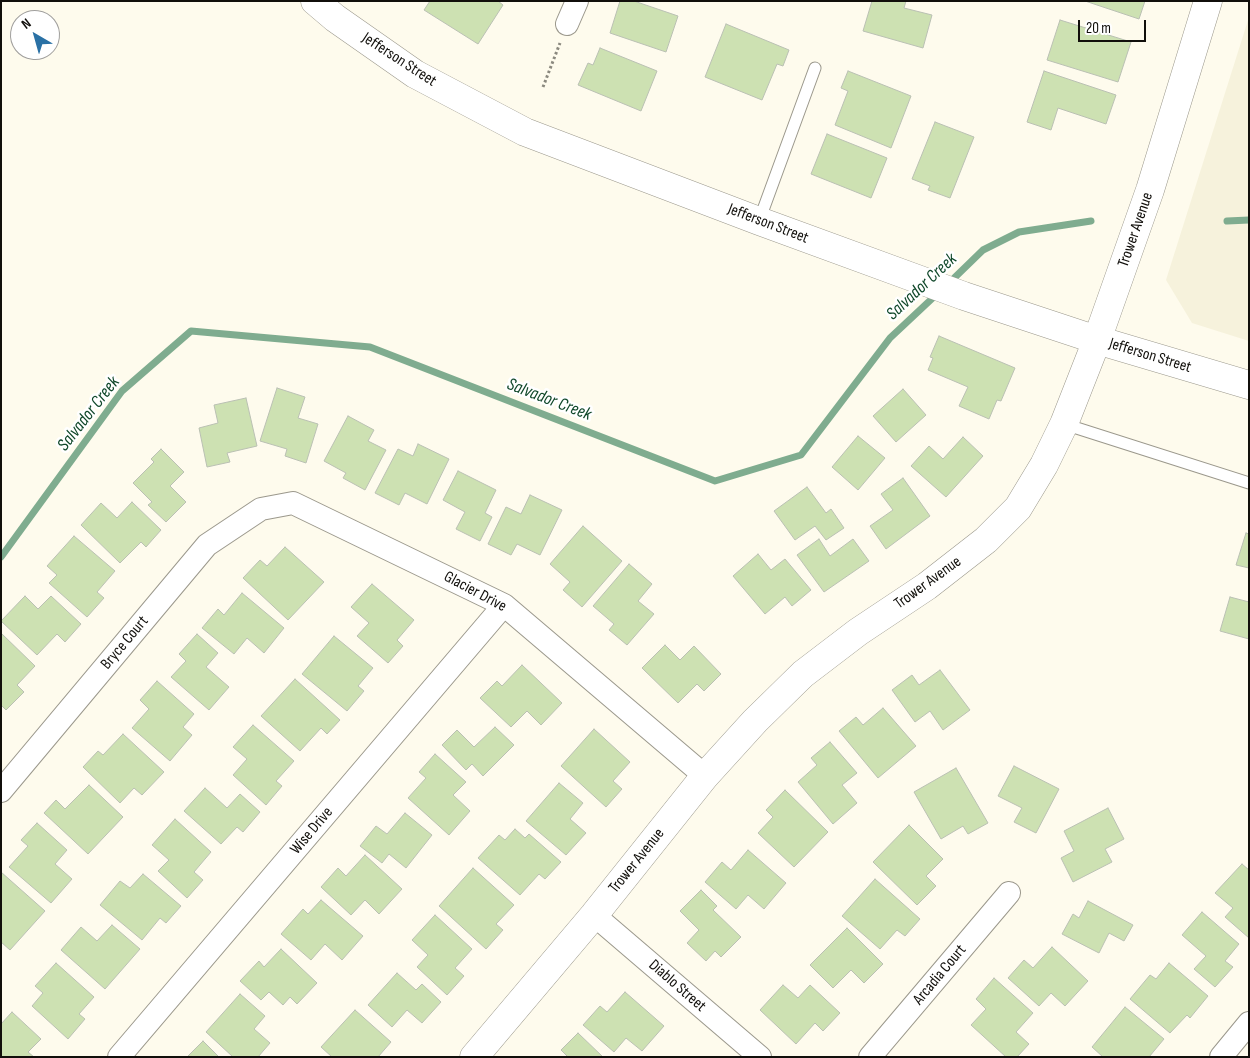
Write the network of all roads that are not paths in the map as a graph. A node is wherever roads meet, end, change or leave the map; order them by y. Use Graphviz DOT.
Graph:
graph roads {
  1 [pos="315,1"];
  2 [pos="577,1"];
  3 [pos="1208,1"];
  4 [pos="567,24"];
  5 [pos="815,68"];
  6 [pos="759,221"];
  7 [pos="1097,340"];
  8 [pos="1249,385"];
  9 [pos="1064,424"];
  10 [pos="1249,483"];
  11 [pos="261,509"];
  12 [pos="504,604"];
  13 [pos="705,776"];
  14 [pos="1,790"];
  15 [pos="1009,893"];
  16 [pos="594,915"];
  17 [pos="1249,1023"];
  18 [pos="119,1057"];
  19 [pos="474,1057"];
  20 [pos="760,1057"];
  21 [pos="870,1057"];
  22 [pos="1221,1057"];
  1 -- 6 [label="street, Jefferson Street"];
  2 -- 4 [label="street"];
  3 -- 7 [label="street, Trower Avenue"];
  5 -- 6 [label="lane"];
  6 -- 7 [label="street, Jefferson Street"];
  7 -- 8 [label="street, Jefferson Street"];
  7 -- 9 [label="street, Trower Avenue"];
  9 -- 10 [label="lane"];
  9 -- 13 [label="street, Trower Avenue"];
  11 -- 12 [label="street, Glacier Drive"];
  11 -- 14 [label="street, Bryce Court"];
  12 -- 13 [label="street, Glacier Drive"];
  12 -- 18 [label="street, Wise Drive"];
  13 -- 16 [label="street, Trower Avenue"];
  15 -- 21 [label="street, Arcadia Court"];
  16 -- 19 [label="street, Trower Avenue"];
  16 -- 20 [label="street, Diablo Street"];
  17 -- 22 [label="street"];
}
